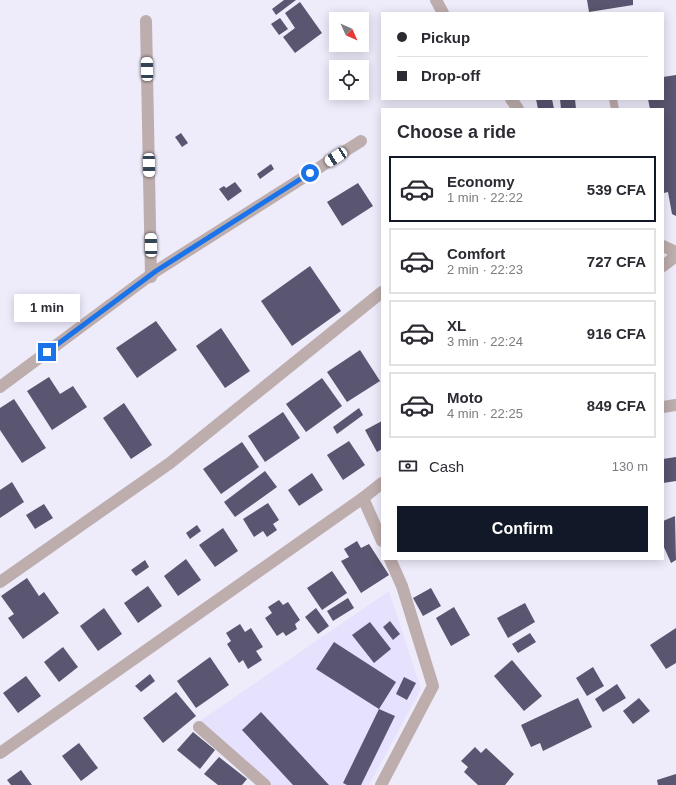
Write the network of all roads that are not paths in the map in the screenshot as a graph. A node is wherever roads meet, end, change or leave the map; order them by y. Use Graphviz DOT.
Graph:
graph roads {
  1 [pos="436,0"];
  2 [pos="442,12"];
  3 [pos="146,21"];
  4 [pos="361,141"];
  5 [pos="664,246"];
  6 [pos="676,252"];
  7 [pos="676,256"];
  8 [pos="664,265"];
  9 [pos="151,276"];
  10 [pos="381,293"];
  11 [pos="0,386"];
  12 [pos="676,405"];
  13 [pos="664,408"];
  14 [pos="381,483"];
  15 [pos="363,498"];
  16 [pos="381,539"];
  17 [pos="390,560"];
  18 [pos="0,582"];
  19 [pos="199,727"];
  20 [pos="0,753"];
  21 [pos="265,785"];
  22 [pos="381,785"];
  1 -- 2 [label="street"];
  3 -- 9 [label="street"];
  4 -- 9 [label="street"];
  5 -- 6 [label="street"];
  7 -- 8 [label="street"];
  9 -- 11 [label="street"];
  10 -- 18 [label="street"];
  12 -- 13 [label="street"];
  14 -- 15 [label="street"];
  15 -- 16 [label="street"];
  15 -- 20 [label="street"];
  17 -- 22 [label="street"];
  19 -- 21 [label="street"];
}
